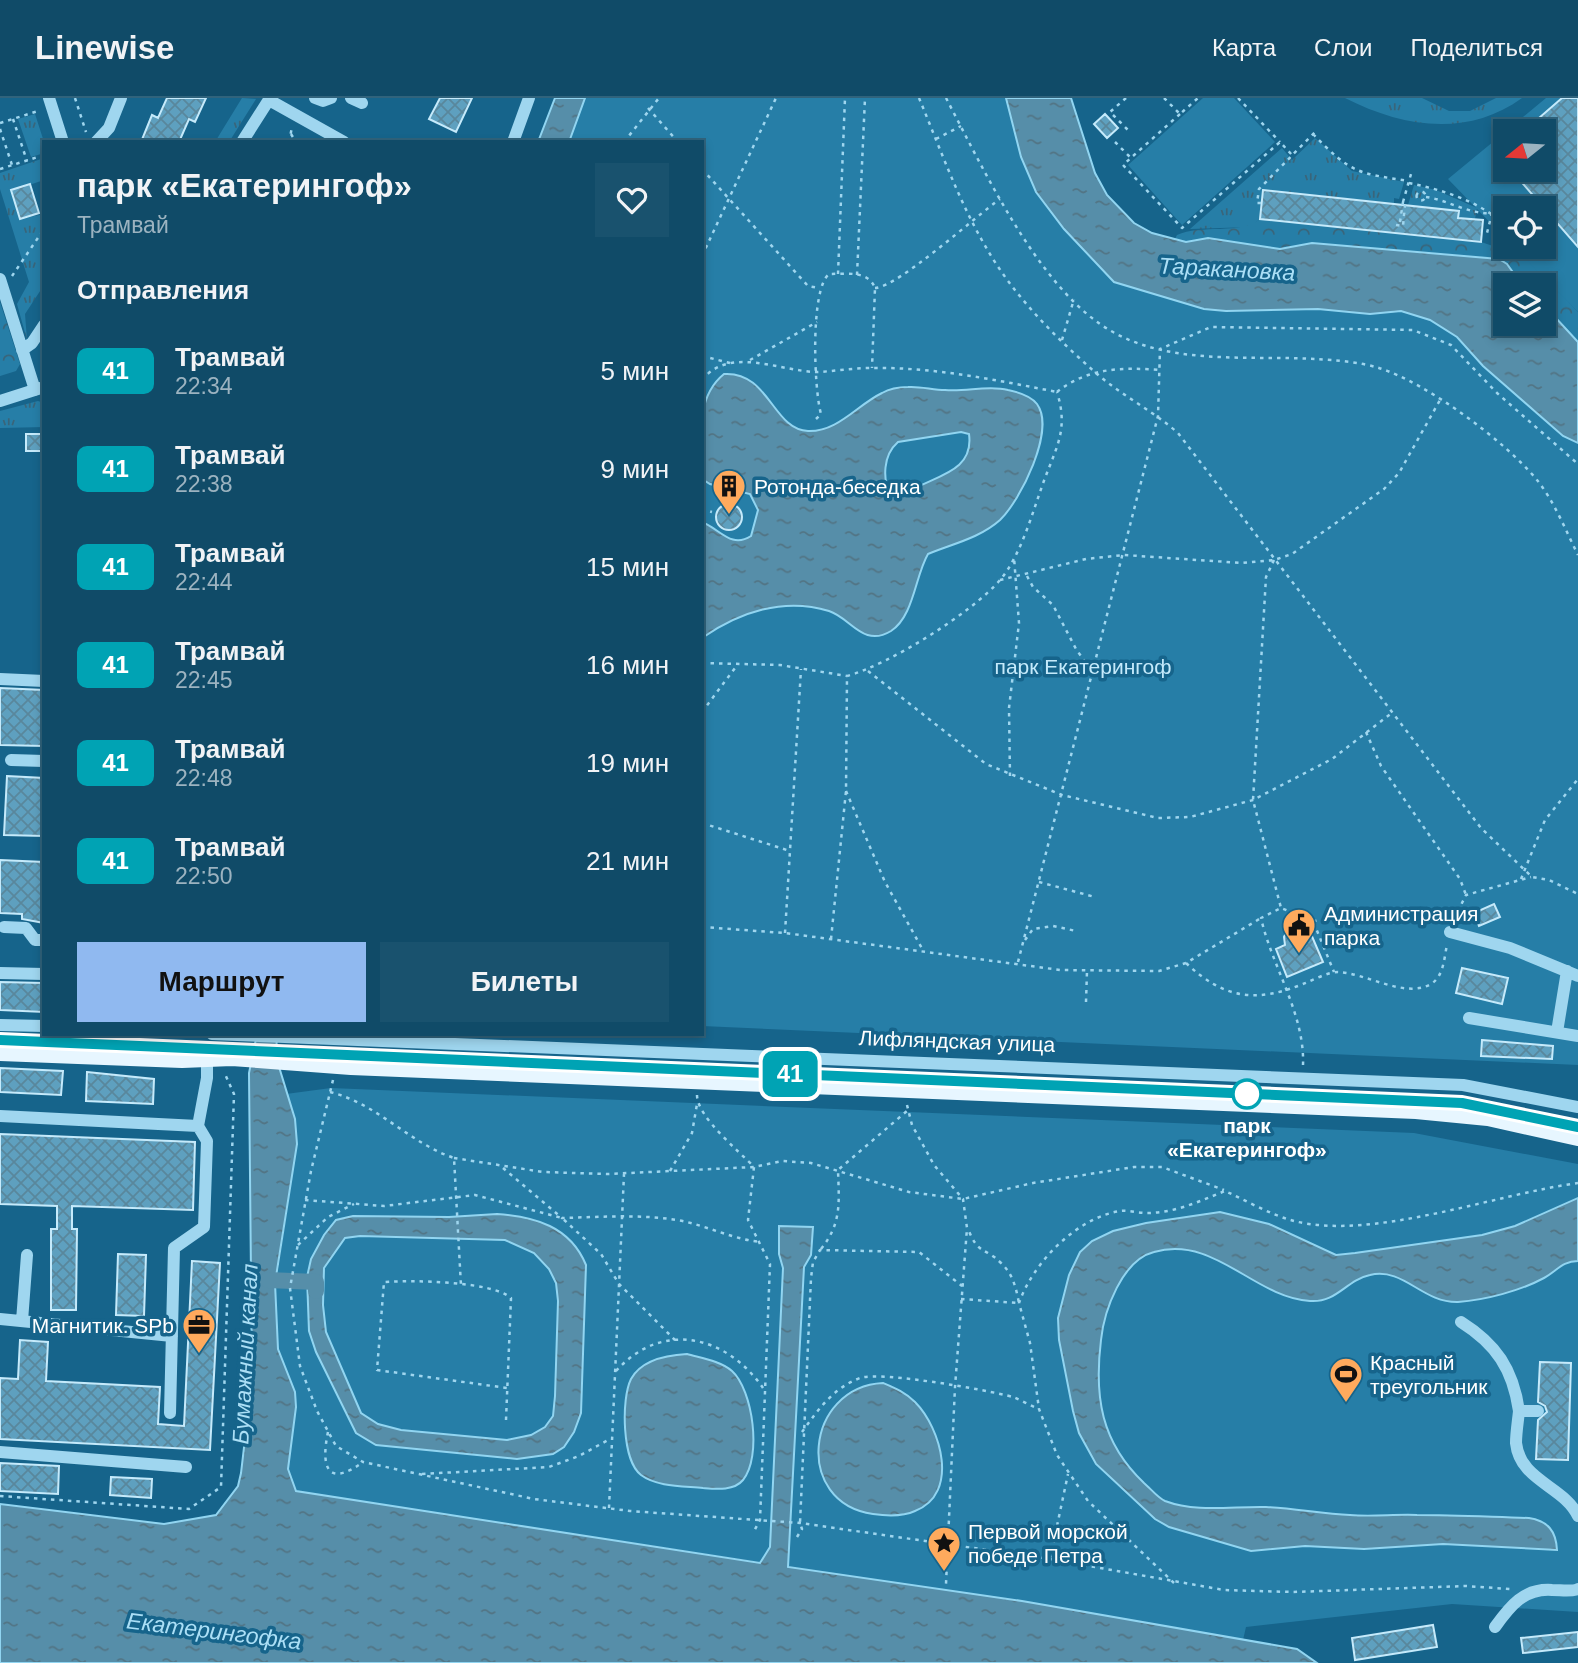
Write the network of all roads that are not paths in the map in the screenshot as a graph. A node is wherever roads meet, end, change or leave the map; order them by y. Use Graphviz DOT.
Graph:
graph roads {
  1 [pos="50,98"];
  2 [pos="121,98"];
  3 [pos="315,98"];
  4 [pos="331,98"];
  5 [pos="269,99"];
  6 [pos="527,99"];
  7 [pos="62,140"];
  8 [pos="92,140"];
  9 [pos="243,140"];
  10 [pos="341,140"];
  11 [pos="514,140"];
  12 [pos="2,284"];
  13 [pos="42,328"];
  14 [pos="22,350"];
  15 [pos="39,389"];
  16 [pos="0,401"];
  17 [pos="0,679"];
  18 [pos="42,681"];
  19 [pos="11,760"];
  20 [pos="42,761"];
  21 [pos="4,927"];
  22 [pos="1450,932"];
  23 [pos="42,940"];
  24 [pos="0,972"];
  25 [pos="42,974"];
  26 [pos="1573,974"];
  27 [pos="1469,1018"];
  28 [pos="0,1025"];
  29 [pos="42,1026"];
  30 [pos="1557,1032"];
  31 [pos="233,1036"];
  32 [pos="1578,1036"];
  33 [pos="0,1052"];
  34 [pos="220,1061"];
  35 [pos="1578,1107"];
  36 [pos="0,1116"];
  37 [pos="198,1126"];
  38 [pos="1578,1137"];
  39 [pos="27,1255"];
  40 [pos="0,1319"];
  41 [pos="22,1321"];
  42 [pos="1461,1322"];
  43 [pos="172,1336"];
  44 [pos="1519,1411"];
  45 [pos="1538,1411"];
  46 [pos="170,1413"];
  47 [pos="0,1452"];
  48 [pos="186,1467"];
  49 [pos="1578,1516"];
  50 [pos="1578,1589"];
  51 [pos="1495,1627"];
  1 -- 7 [label="street"];
  2 -- 8 [label="street"];
  3 -- 4 [label="street"];
  5 -- 9 [label="street"];
  5 -- 10 [label="street"];
  6 -- 11 [label="street"];
  12 -- 14 [label="street"];
  13 -- 14 [label="street"];
  14 -- 15 [label="street"];
  15 -- 16 [label="street"];
  17 -- 18 [label="street"];
  19 -- 20 [label="street"];
  21 -- 23 [label="street"];
  22 -- 26 [label="street"];
  24 -- 25 [label="street"];
  26 -- 30 [label="street"];
  27 -- 30 [label="street"];
  28 -- 29 [label="street"];
  30 -- 32 [label="street"];
  31 -- 35 [label="street, Лифляндская улица"];
  33 -- 34 [label="main road"];
  34 -- 37 [label="street"];
  34 -- 38 [label="main road"];
  36 -- 37 [label="street"];
  37 -- 43 [label="street"];
  39 -- 41 [label="street"];
  40 -- 41 [label="street"];
  41 -- 43 [label="street"];
  42 -- 44 [label="street"];
  43 -- 46 [label="street"];
  44 -- 45 [label="street"];
  44 -- 49 [label="street"];
  47 -- 48 [label="street"];
  50 -- 51 [label="street"];
}
